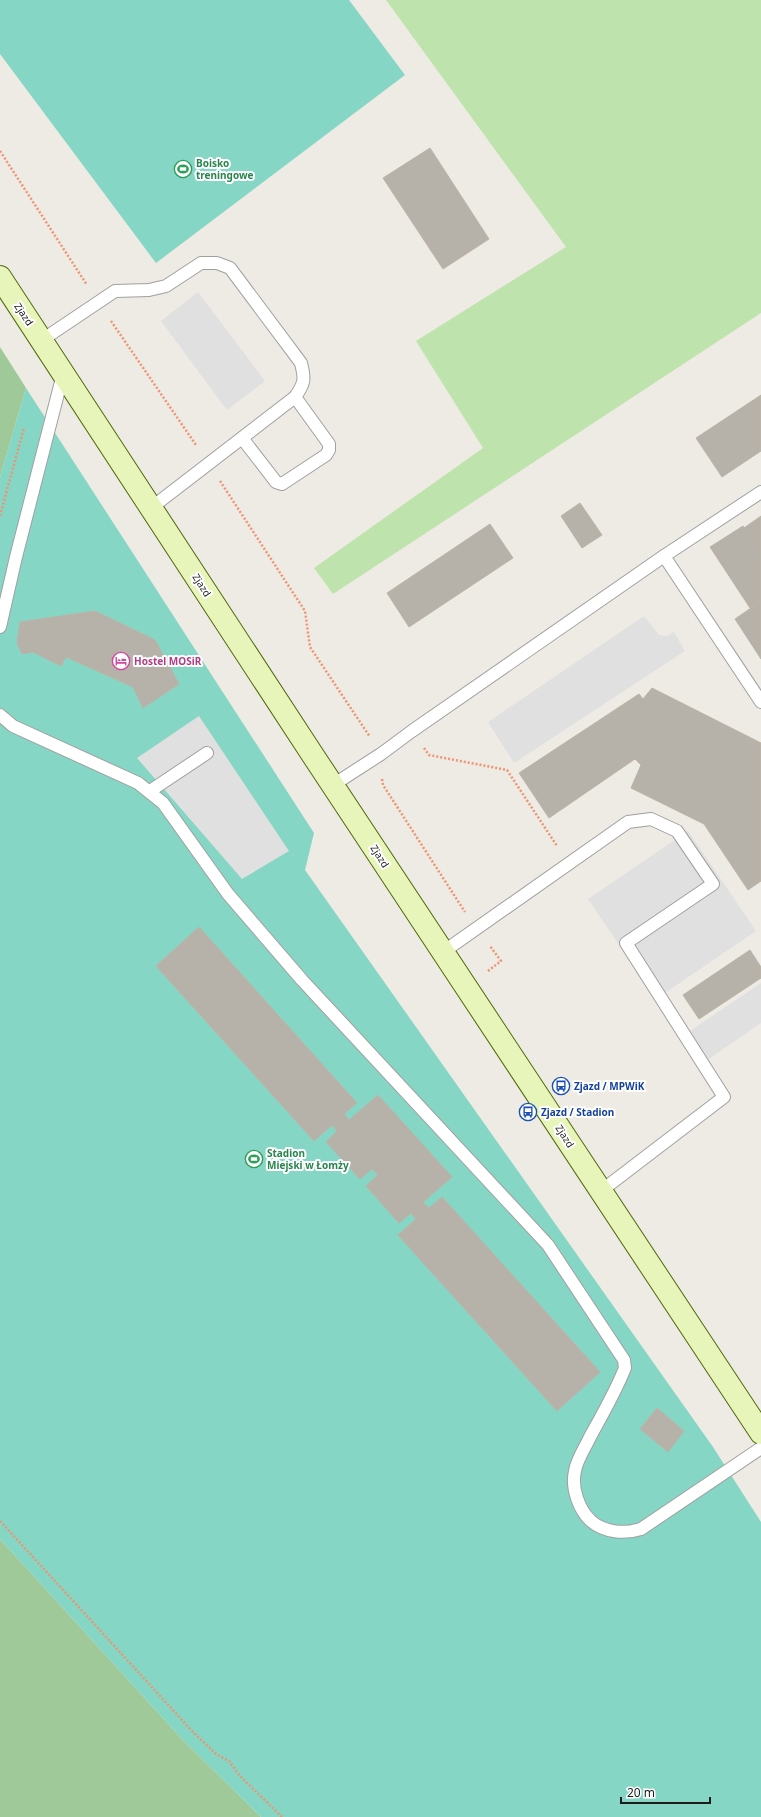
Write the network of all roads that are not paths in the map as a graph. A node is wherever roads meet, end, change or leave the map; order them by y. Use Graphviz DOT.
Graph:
graph roads {
  1 [pos="0,277"];
  2 [pos="42,340"];
  3 [pos="64,373"];
  4 [pos="295,397"];
  5 [pos="242,438"];
  6 [pos="761,492"];
  7 [pos="151,508"];
  8 [pos="664,556"];
  9 [pos="0,627"];
  10 [pos="761,702"];
  11 [pos="0,715"];
  12 [pos="208,753"];
  13 [pos="333,784"];
  14 [pos="150,791"];
  15 [pos="443,952"];
  16 [pos="601,1191"];
  17 [pos="761,1433"];
  18 [pos="761,1448"];
  1 -- 2 [label="main road, Zjazd"];
  2 -- 3 [label="main road, Zjazd"];
  2 -- 4 [label="lane"];
  3 -- 7 [label="main road, Zjazd"];
  3 -- 9 [label="lane"];
  4 -- 5 [label="lane"];
  4 -- 5 [label="lane"];
  5 -- 7 [label="lane"];
  6 -- 8 [label="lane"];
  7 -- 13 [label="main road, Zjazd"];
  8 -- 10 [label="lane"];
  8 -- 13 [label="lane"];
  11 -- 14 [label="lane"];
  12 -- 14 [label="lane"];
  13 -- 15 [label="main road, Zjazd"];
  14 -- 18 [label="lane"];
  15 -- 16 [label="main road, Zjazd"];
  15 -- 16 [label="lane"];
  16 -- 17 [label="main road, Zjazd"];
}
